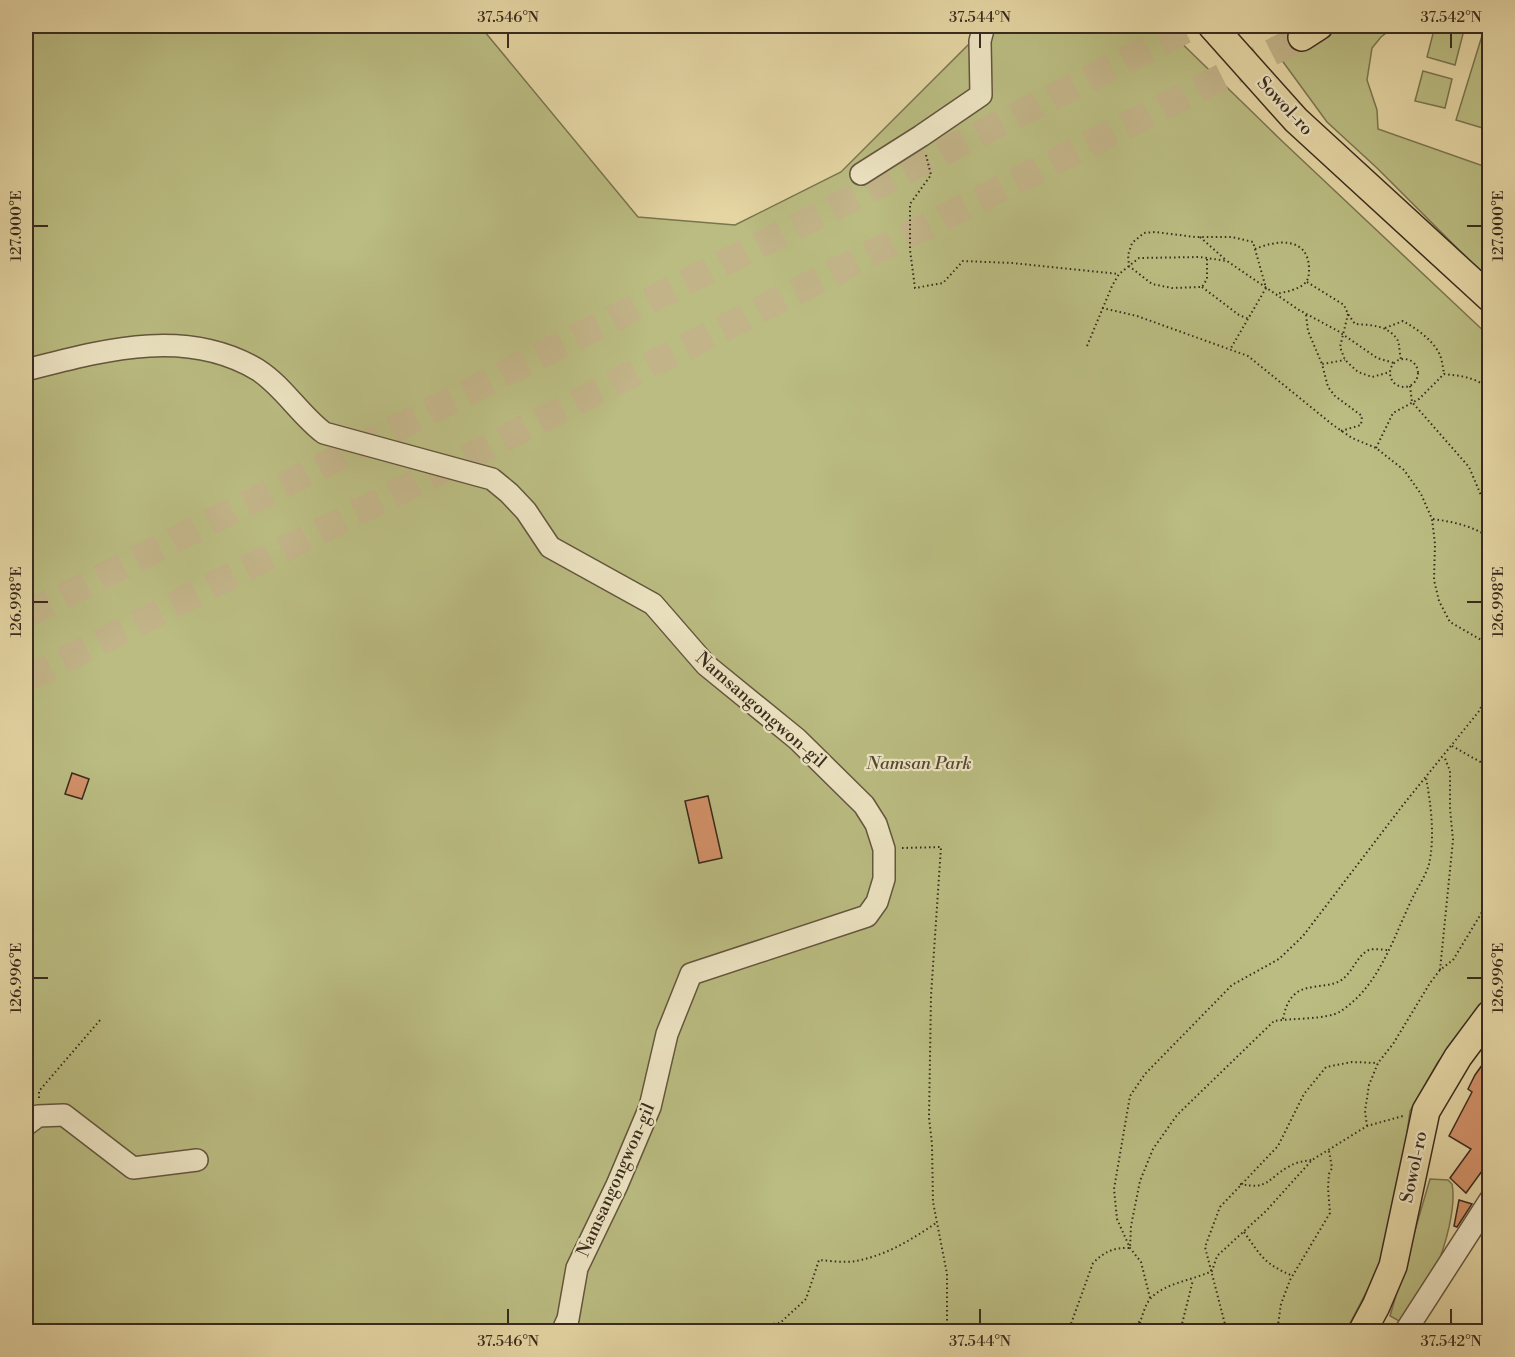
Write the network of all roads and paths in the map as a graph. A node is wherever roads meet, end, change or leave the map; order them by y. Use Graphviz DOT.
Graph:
graph roads {
  1 [pos="984,26"];
  2 [pos="1212,26"];
  3 [pos="1238,26"];
  4 [pos="921,136"];
  5 [pos="861,174"];
  6 [pos="1362,182"];
  7 [pos="1200,237"];
  8 [pos="1255,249"];
  9 [pos="1207,258"];
  10 [pos="1227,261"];
  11 [pos="1129,266"];
  12 [pos="1119,274"];
  13 [pos="1307,282"];
  14 [pos="1202,287"];
  15 [pos="1266,288"];
  16 [pos="1276,294"];
  17 [pos="1490,298"];
  18 [pos="1102,308"];
  19 [pos="1306,314"];
  20 [pos="1347,314"];
  21 [pos="1249,319"];
  22 [pos="1384,328"];
  23 [pos="1343,335"];
  24 [pos="1087,346"];
  25 [pos="1232,348"];
  26 [pos="1401,359"];
  27 [pos="1345,360"];
  28 [pos="1394,363"];
  29 [pos="1322,364"];
  30 [pos="26,370"];
  31 [pos="1390,372"];
  32 [pos="1444,374"];
  33 [pos="1410,386"];
  34 [pos="1490,391"];
  35 [pos="1412,402"];
  36 [pos="1341,431"];
  37 [pos="1376,448"];
  38 [pos="1432,519"];
  39 [pos="1490,525"];
  40 [pos="1490,538"];
  41 [pos="1490,645"];
  42 [pos="1490,678"];
  43 [pos="1452,746"];
  44 [pos="1444,756"];
  45 [pos="1490,756"];
  46 [pos="1426,778"];
  47 [pos="884,849"];
  48 [pos="1490,899"];
  49 [pos="1389,950"];
  50 [pos="1440,970"];
  51 [pos="1490,1014"];
  52 [pos="101,1019"];
  53 [pos="1283,1019"];
  54 [pos="1378,1063"];
  55 [pos="1426,1111"];
  56 [pos="32,1120"];
  57 [pos="1367,1126"];
  58 [pos="1328,1150"];
  59 [pos="197,1160"];
  60 [pos="1312,1160"];
  61 [pos="1240,1184"];
  62 [pos="1490,1200"];
  63 [pos="936,1223"];
  64 [pos="1244,1232"];
  65 [pos="1130,1248"];
  66 [pos="1212,1271"];
  67 [pos="1293,1276"];
  68 [pos="1193,1280"];
  69 [pos="1150,1298"];
  70 [pos="1141,1321"];
  71 [pos="562,1332"];
  72 [pos="655,1332"];
  73 [pos="947,1332"];
  74 [pos="1068,1332"];
  75 [pos="1118,1332"];
  76 [pos="1137,1332"];
  77 [pos="1180,1332"];
  78 [pos="1227,1332"];
  79 [pos="1276,1332"];
  80 [pos="1362,1332"];
  81 [pos="1405,1332"];
  1 -- 4 [label="street"];
  2 -- 6 [label="main road, Sowol-ro"];
  3 -- 6 [label="main road, Sowol-ro"];
  4 -- 5 [label="street"];
  4 -- 12 [label="path"];
  6 -- 17 [label="main road, Sowol-ro"];
  7 -- 8 [label="path"];
  7 -- 10 [label="path"];
  7 -- 11 [label="path"];
  8 -- 13 [label="path"];
  8 -- 15 [label="path"];
  9 -- 10 [label="path"];
  9 -- 11 [label="path"];
  9 -- 14 [label="path"];
  10 -- 15 [label="path"];
  11 -- 12 [label="path"];
  11 -- 14 [label="path"];
  12 -- 18 [label="path"];
  13 -- 16 [label="path"];
  13 -- 20 [label="path"];
  14 -- 21 [label="path"];
  15 -- 16 [label="path"];
  15 -- 21 [label="path"];
  16 -- 19 [label="path"];
  18 -- 24 [label="path"];
  18 -- 25 [label="path"];
  19 -- 23 [label="path"];
  19 -- 29 [label="path"];
  20 -- 22 [label="path"];
  20 -- 23 [label="path"];
  21 -- 25 [label="path"];
  22 -- 26 [label="path"];
  22 -- 32 [label="path"];
  23 -- 27 [label="path"];
  23 -- 28 [label="path"];
  25 -- 36 [label="path"];
  26 -- 28 [label="path"];
  26 -- 33 [label="path"];
  27 -- 29 [label="path"];
  27 -- 31 [label="path"];
  28 -- 31 [label="path"];
  29 -- 36 [label="path"];
  30 -- 47 [label="street, Namsangongwon-gil"];
  31 -- 33 [label="path"];
  32 -- 34 [label="path"];
  32 -- 35 [label="path"];
  33 -- 35 [label="path"];
  35 -- 37 [label="path"];
  35 -- 39 [label="path"];
  36 -- 37 [label="path"];
  37 -- 38 [label="path"];
  38 -- 40 [label="path"];
  38 -- 41 [label="path"];
  42 -- 43 [label="path"];
  43 -- 44 [label="path"];
  43 -- 45 [label="path"];
  44 -- 46 [label="path"];
  44 -- 50 [label="path"];
  46 -- 49 [label="path"];
  46 -- 65 [label="path"];
  47 -- 63 [label="path"];
  47 -- 71 [label="street, Namsangongwon-gil"];
  48 -- 50 [label="path"];
  49 -- 53 [label="path"];
  49 -- 53 [label="path"];
  50 -- 54 [label="path"];
  51 -- 55 [label="main road, Sowol-ro"];
  52 -- 56 [label="path"];
  53 -- 65 [label="path"];
  54 -- 57 [label="path"];
  54 -- 61 [label="path"];
  55 -- 57 [label="path"];
  55 -- 80 [label="main road, Sowol-ro"];
  56 -- 59 [label="street"];
  57 -- 58 [label="path"];
  58 -- 60 [label="path"];
  58 -- 67 [label="path"];
  60 -- 61 [label="path"];
  60 -- 64 [label="path"];
  61 -- 66 [label="path"];
  62 -- 81 [label="street"];
  63 -- 72 [label="path"];
  63 -- 73 [label="path"];
  64 -- 66 [label="path"];
  64 -- 67 [label="path"];
  65 -- 69 [label="path"];
  65 -- 74 [label="path"];
  66 -- 68 [label="path"];
  66 -- 78 [label="path"];
  67 -- 79 [label="path"];
  68 -- 69 [label="path"];
  68 -- 77 [label="path"];
  69 -- 70 [label="path"];
  70 -- 75 [label="path"];
  70 -- 76 [label="path"];
}
